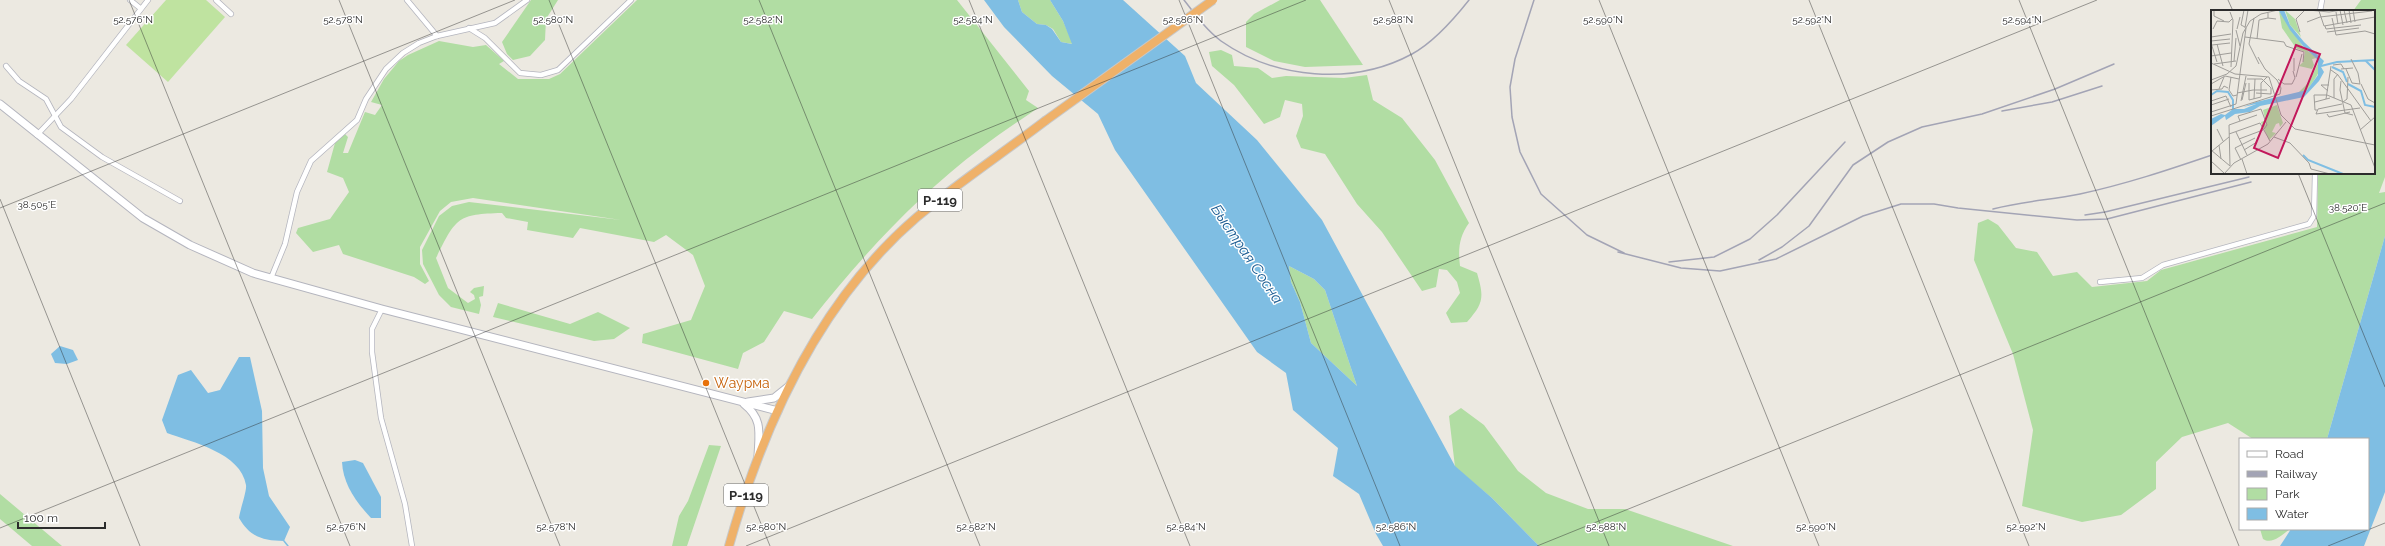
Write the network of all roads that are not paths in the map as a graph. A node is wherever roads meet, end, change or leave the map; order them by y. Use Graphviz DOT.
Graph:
graph roads {
  1 [pos="130,0"];
  2 [pos="148,0"];
  3 [pos="216,0"];
  4 [pos="407,0"];
  5 [pos="527,0"];
  6 [pos="631,0"];
  7 [pos="1213,0"];
  8 [pos="2322,0"];
  9 [pos="140,8"];
  10 [pos="2320,10"];
  11 [pos="231,14"];
  12 [pos="469,28"];
  13 [pos="437,36"];
  14 [pos="6,66"];
  15 [pos="0,104"];
  16 [pos="54,115"];
  17 [pos="38,134"];
  18 [pos="2315,174"];
  19 [pos="180,201"];
  20 [pos="272,278"];
  21 [pos="2100,282"];
  22 [pos="382,309"];
  23 [pos="791,384"];
  24 [pos="742,402"];
  25 [pos="778,411"];
  26 [pos="758,463"];
  27 [pos="412,546"];
  28 [pos="729,546"];
  1 -- 9 [label="street"];
  2 -- 9 [label="street"];
  3 -- 11 [label="street"];
  4 -- 13 [label="street"];
  5 -- 12 [label="street"];
  6 -- 12 [label="street"];
  7 -- 23 [label="highway, Р-119, bridge"];
  8 -- 10 [label="street"];
  9 -- 16 [label="street"];
  12 -- 13 [label="street"];
  13 -- 20 [label="street"];
  14 -- 16 [label="street"];
  15 -- 17 [label="main road"];
  16 -- 17 [label="street"];
  16 -- 19 [label="street"];
  17 -- 20 [label="main road"];
  18 -- 21 [label="street"];
  20 -- 22 [label="main road"];
  22 -- 24 [label="main road"];
  22 -- 27 [label="street"];
  23 -- 24 [label="main road"];
  23 -- 25 [label="highway, Р-119"];
  24 -- 25 [label="main road"];
  24 -- 26 [label="main road"];
  25 -- 26 [label="highway, Р-119"];
  26 -- 28 [label="highway, Р-119"];
}
